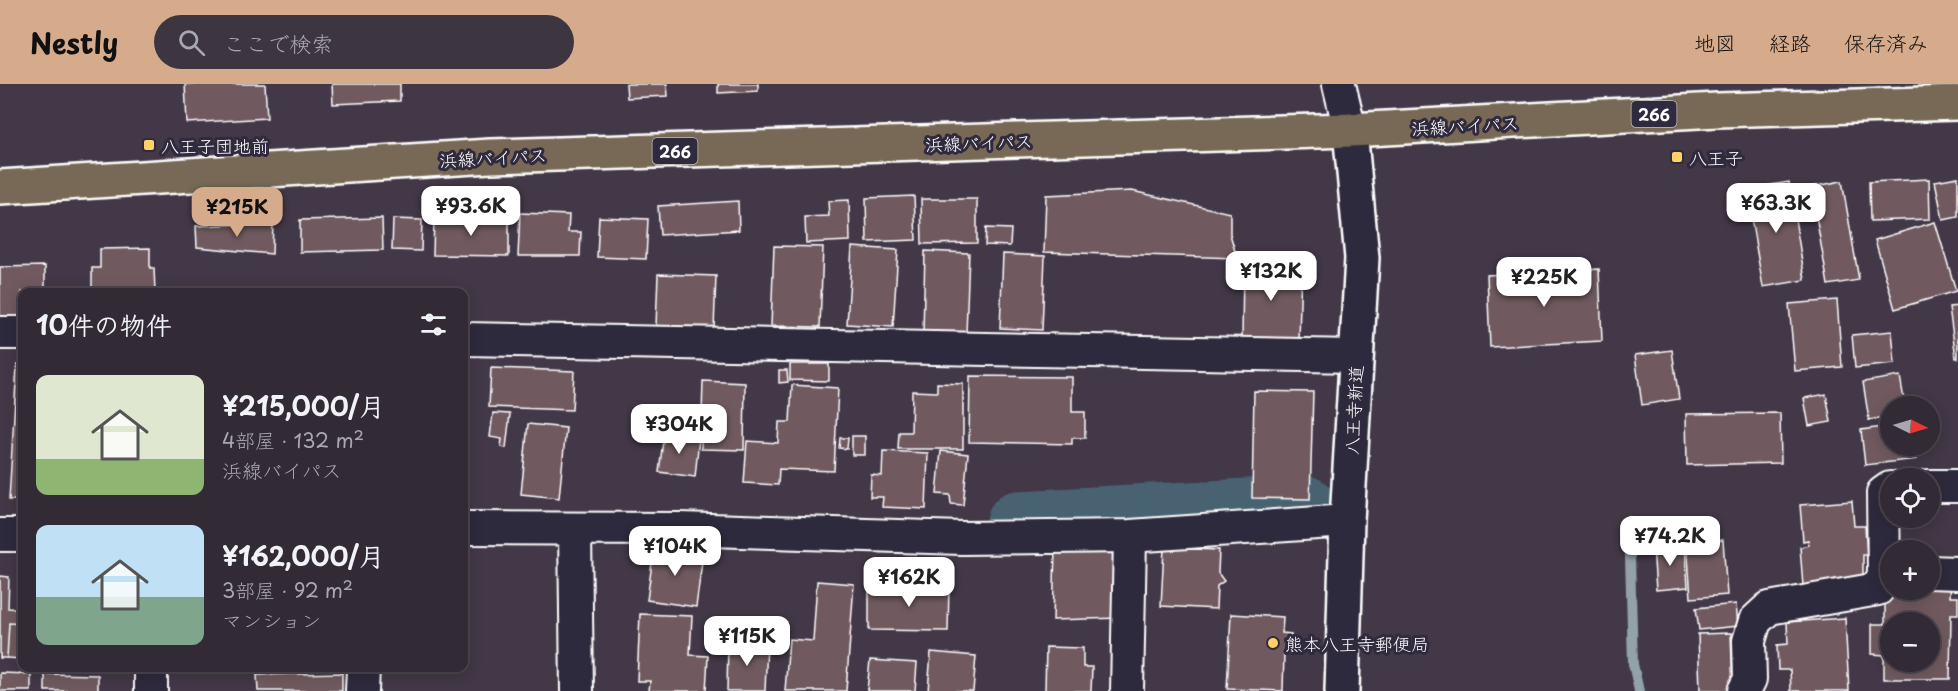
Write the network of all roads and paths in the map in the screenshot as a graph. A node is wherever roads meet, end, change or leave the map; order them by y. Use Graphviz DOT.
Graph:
graph roads {
  1 [pos="1339,84"];
  2 [pos="1863,95"];
  3 [pos="1958,103"];
  4 [pos="1350,130"];
  5 [pos="0,187"];
  6 [pos="0,333"];
  7 [pos="18,333"];
  8 [pos="468,339"];
  9 [pos="1356,356"];
  10 [pos="1940,486"];
  11 [pos="1958,486"];
  12 [pos="1347,521"];
  13 [pos="468,528"];
  14 [pos="575,530"];
  15 [pos="0,535"];
  16 [pos="18,535"];
  17 [pos="1130,536"];
  18 [pos="1940,572"];
  19 [pos="1958,573"];
  20 [pos="1880,588"];
  21 [pos="151,672"];
  22 [pos="363,672"];
  23 [pos="151,691"];
  24 [pos="362,691"];
  25 [pos="577,691"];
  26 [pos="1127,691"];
  27 [pos="1342,691"];
  28 [pos="1744,691"];
  1 -- 4 [label="street"];
  2 -- 3 [label="highway, 浜線バイパス / 266"];
  2 -- 4 [label="highway, 浜線バイパス / 266"];
  4 -- 5 [label="highway, 浜線バイパス / 266"];
  4 -- 9 [label="street, 八王寺新道"];
  6 -- 7 [label="street"];
  8 -- 9 [label="street"];
  9 -- 12 [label="street, 八王寺新道"];
  10 -- 11 [label="street"];
  12 -- 17 [label="street"];
  12 -- 27 [label="street, 八王寺新道"];
  13 -- 14 [label="street"];
  14 -- 17 [label="street"];
  14 -- 25 [label="street"];
  15 -- 16 [label="street"];
  17 -- 26 [label="street"];
  18 -- 19 [label="street"];
  20 -- 28 [label="street"];
  21 -- 23 [label="street"];
  22 -- 24 [label="street"];
}
